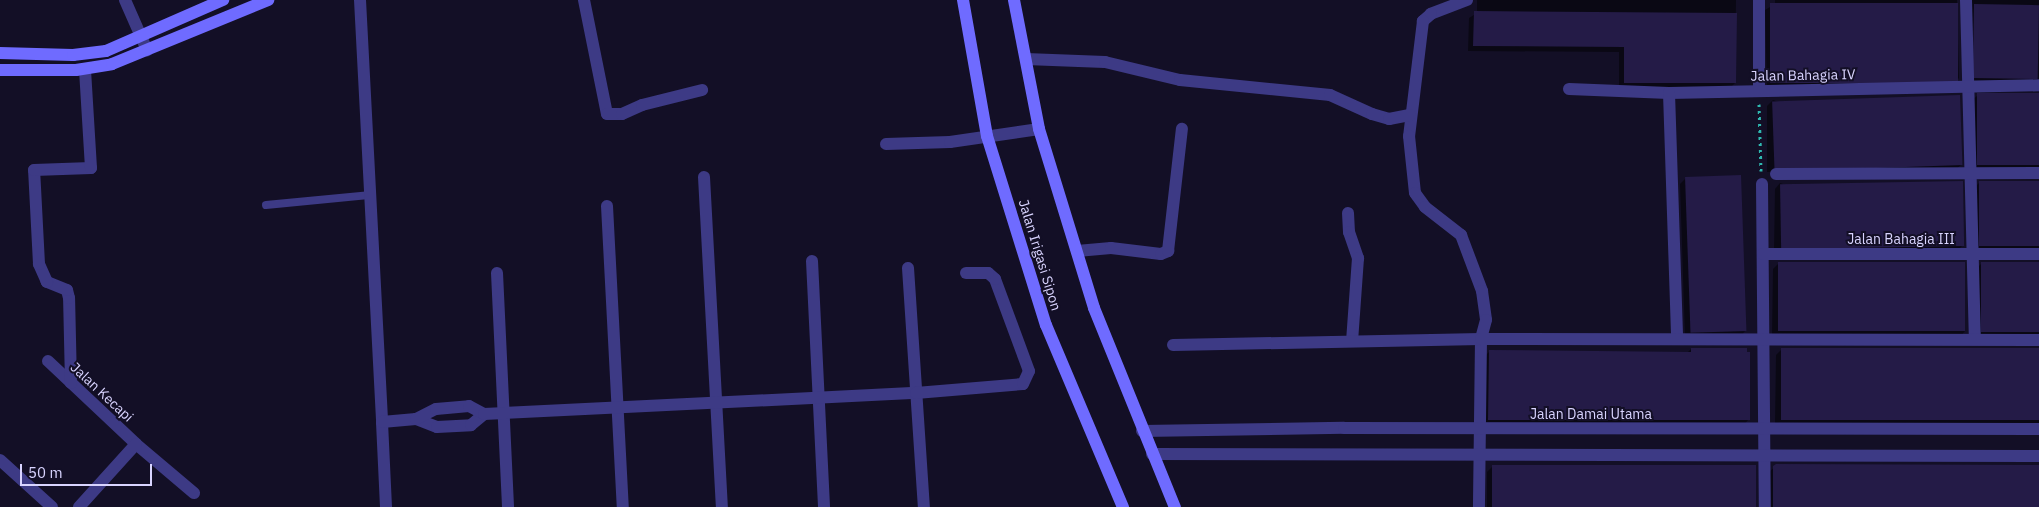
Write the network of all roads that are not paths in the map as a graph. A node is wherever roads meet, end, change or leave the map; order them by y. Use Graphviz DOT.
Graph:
graph roads {
  1 [pos="125,0"];
  2 [pos="223,0"];
  3 [pos="268,0"];
  4 [pos="584,0"];
  5 [pos="963,0"];
  6 [pos="1014,0"];
  7 [pos="1467,0"];
  8 [pos="1759,0"];
  9 [pos="1966,0"];
  10 [pos="360,2"];
  11 [pos="141,37"];
  12 [pos="147,50"];
  13 [pos="0,54"];
  14 [pos="1026,58"];
  15 [pos="85,69"];
  16 [pos="0,70"];
  17 [pos="2039,85"];
  18 [pos="1968,86"];
  19 [pos="1569,89"];
  20 [pos="702,90"];
  21 [pos="1759,91"];
  22 [pos="1669,93"];
  23 [pos="1410,115"];
  24 [pos="1182,129"];
  25 [pos="1037,130"];
  26 [pos="991,136"];
  27 [pos="886,144"];
  28 [pos="2039,173"];
  29 [pos="1776,174"];
  30 [pos="1971,174"];
  31 [pos="704,177"];
  32 [pos="1761,179"];
  33 [pos="369,195"];
  34 [pos="266,205"];
  35 [pos="607,206"];
  36 [pos="1348,212"];
  37 [pos="1077,251"];
  38 [pos="1763,254"];
  39 [pos="1973,254"];
  40 [pos="2039,254"];
  41 [pos="812,261"];
  42 [pos="908,268"];
  43 [pos="497,273"];
  44 [pos="966,273"];
  45 [pos="1481,339"];
  46 [pos="1677,339"];
  47 [pos="1764,339"];
  48 [pos="1975,339"];
  49 [pos="2039,340"];
  50 [pos="1352,342"];
  51 [pos="1173,345"];
  52 [pos="48,361"];
  53 [pos="71,383"];
  54 [pos="916,393"];
  55 [pos="819,396"];
  56 [pos="716,401"];
  57 [pos="618,406"];
  58 [pos="505,412"];
  59 [pos="484,414"];
  60 [pos="416,419"];
  61 [pos="382,422"];
  62 [pos="1480,428"];
  63 [pos="2039,429"];
  64 [pos="1765,430"];
  65 [pos="1142,431"];
  66 [pos="136,444"];
  67 [pos="1152,454"];
  68 [pos="1480,454"];
  69 [pos="1765,455"];
  70 [pos="2039,456"];
  71 [pos="0,460"];
  72 [pos="194,493"];
  73 [pos="52,507"];
  74 [pos="79,507"];
  75 [pos="386,507"];
  76 [pos="508,507"];
  77 [pos="623,507"];
  78 [pos="722,507"];
  79 [pos="824,507"];
  80 [pos="924,507"];
  81 [pos="1123,507"];
  82 [pos="1175,507"];
  83 [pos="1479,507"];
  84 [pos="1765,507"];
  1 -- 11 [label="street"];
  2 -- 11 [label="street"];
  3 -- 12 [label="street"];
  4 -- 20 [label="street"];
  5 -- 26 [label="street, Jalan Irigasi Sipon"];
  6 -- 14 [label="street"];
  7 -- 23 [label="street"];
  8 -- 21 [label="street"];
  9 -- 18 [label="street"];
  10 -- 33 [label="street"];
  11 -- 12 [label="street"];
  11 -- 13 [label="street"];
  12 -- 15 [label="street"];
  14 -- 23 [label="street"];
  14 -- 25 [label="street"];
  15 -- 16 [label="street"];
  15 -- 53 [label="street"];
  17 -- 18 [label="street, Jalan Bahagia IV"];
  18 -- 21 [label="street, Jalan Bahagia IV"];
  18 -- 30 [label="street"];
  19 -- 22 [label="street, Jalan Bahagia IV"];
  21 -- 22 [label="street, Jalan Bahagia IV"];
  22 -- 46 [label="street"];
  23 -- 45 [label="street"];
  24 -- 37 [label="street"];
  25 -- 26 [label="street"];
  25 -- 37 [label="street"];
  26 -- 27 [label="street"];
  26 -- 81 [label="street, Jalan Irigasi Sipon"];
  28 -- 30 [label="street"];
  29 -- 30 [label="street"];
  30 -- 39 [label="street"];
  31 -- 56 [label="street"];
  32 -- 38 [label="street"];
  33 -- 34 [label="lane"];
  33 -- 61 [label="street"];
  35 -- 57 [label="street"];
  36 -- 50 [label="street"];
  37 -- 65 [label="street"];
  38 -- 39 [label="street, Jalan Bahagia III"];
  38 -- 47 [label="street"];
  39 -- 40 [label="street, Jalan Bahagia III"];
  39 -- 48 [label="street"];
  41 -- 55 [label="street"];
  42 -- 54 [label="street"];
  43 -- 58 [label="street"];
  44 -- 54 [label="street"];
  45 -- 46 [label="street"];
  45 -- 50 [label="street"];
  45 -- 62 [label="street"];
  46 -- 47 [label="street"];
  47 -- 48 [label="street"];
  47 -- 64 [label="street"];
  48 -- 49 [label="street"];
  50 -- 51 [label="street"];
  52 -- 53 [label="street, Jalan Kecapi"];
  53 -- 66 [label="street, Jalan Kecapi"];
  54 -- 55 [label="street"];
  54 -- 80 [label="street"];
  55 -- 56 [label="street"];
  55 -- 79 [label="street"];
  56 -- 57 [label="street"];
  56 -- 78 [label="street"];
  57 -- 58 [label="street"];
  57 -- 77 [label="street"];
  58 -- 59 [label="street"];
  58 -- 76 [label="street"];
  59 -- 60 [label="street"];
  59 -- 60 [label="street"];
  60 -- 61 [label="street"];
  61 -- 75 [label="street"];
  62 -- 64 [label="street, Jalan Damai Utama"];
  62 -- 65 [label="street, Jalan Damai Utama"];
  62 -- 68 [label="street"];
  63 -- 64 [label="street, Jalan Damai Utama"];
  64 -- 69 [label="street"];
  65 -- 67 [label="street"];
  66 -- 72 [label="street, Jalan Kecapi"];
  66 -- 74 [label="street"];
  67 -- 68 [label="street"];
  67 -- 82 [label="street"];
  68 -- 69 [label="street"];
  68 -- 83 [label="street"];
  69 -- 70 [label="street"];
  69 -- 84 [label="street"];
  71 -- 73 [label="street"];
}
